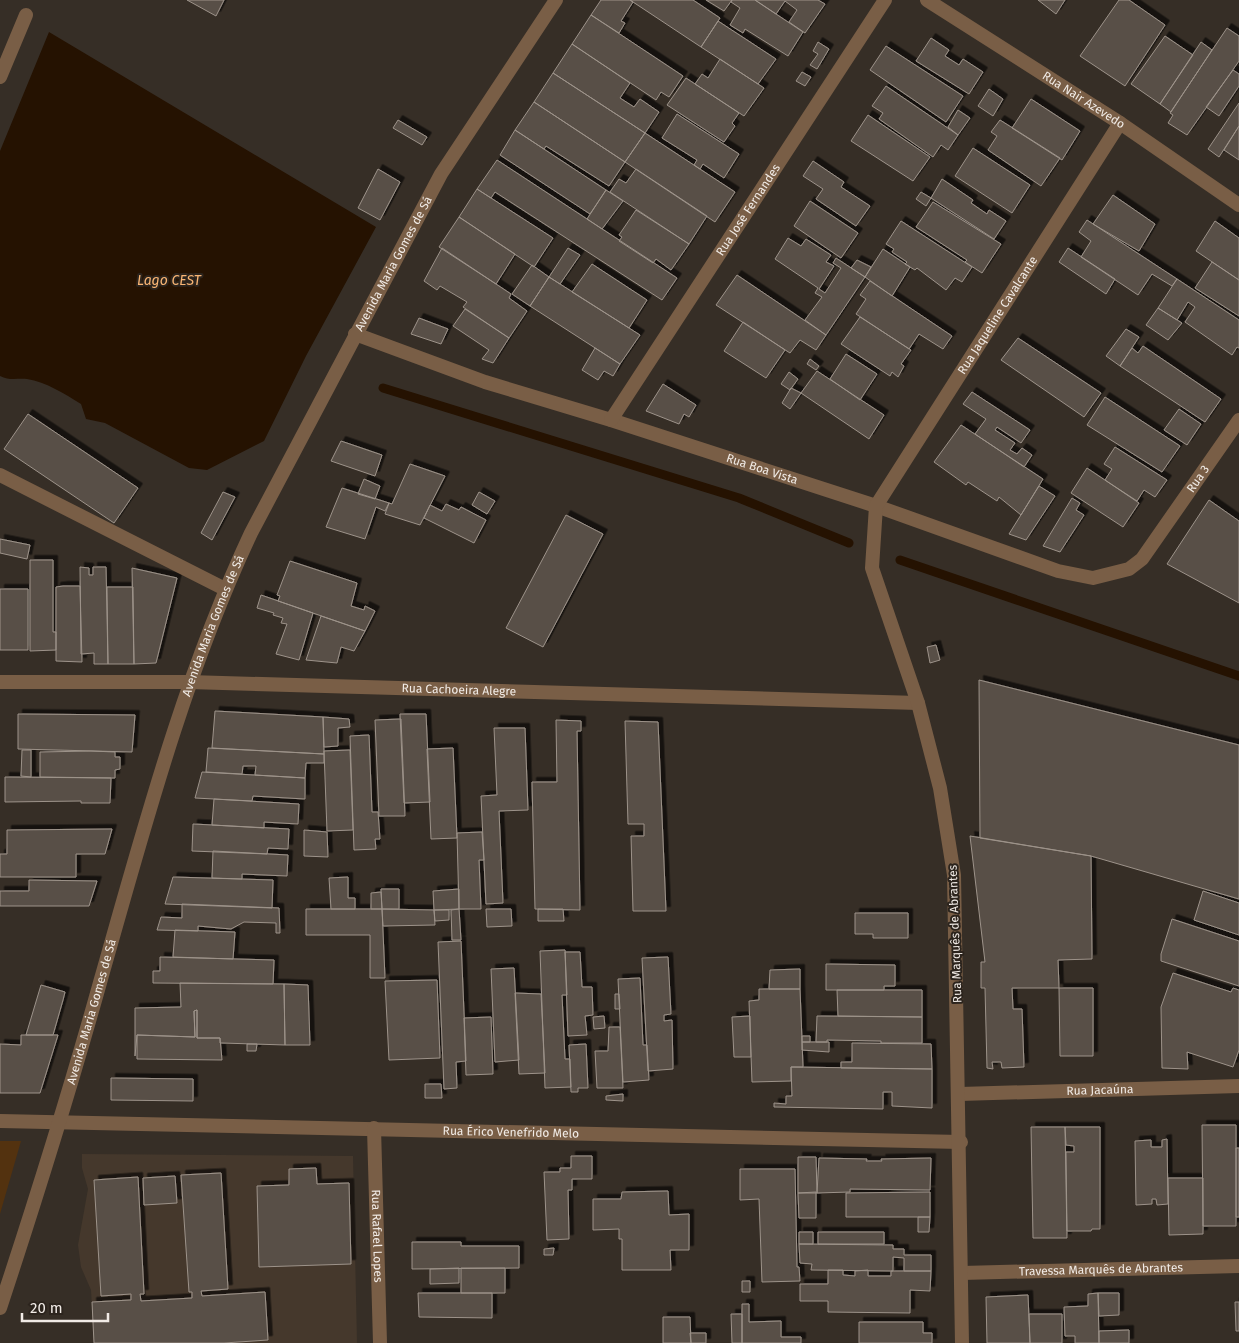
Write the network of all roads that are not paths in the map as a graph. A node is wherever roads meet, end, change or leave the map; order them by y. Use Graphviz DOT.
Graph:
graph roads {
  1 [pos="556,0"];
  2 [pos="885,0"];
  3 [pos="927,0"];
  4 [pos="26,15"];
  5 [pos="0,76"];
  6 [pos="1120,123"];
  7 [pos="1239,204"];
  8 [pos="356,334"];
  9 [pos="611,420"];
  10 [pos="1239,420"];
  11 [pos="0,475"];
  12 [pos="876,506"];
  13 [pos="1158,538"];
  14 [pos="225,589"];
  15 [pos="0,682"];
  16 [pos="189,682"];
  17 [pos="918,703"];
  18 [pos="1239,1086"];
  19 [pos="960,1094"];
  20 [pos="0,1121"];
  21 [pos="61,1122"];
  22 [pos="374,1128"];
  23 [pos="961,1142"];
  24 [pos="1239,1266"];
  25 [pos="962,1273"];
  26 [pos="0,1308"];
  27 [pos="380,1343"];
  28 [pos="962,1343"];
  1 -- 8 [label="street, Avenida Maria Gomes de Sá"];
  2 -- 9 [label="street, Rua José Fernandes"];
  3 -- 6 [label="street, Rua Nair Azevedo"];
  4 -- 5 [label="street"];
  6 -- 7 [label="street, Rua Nair Azevedo"];
  6 -- 12 [label="street, Rua Jaqueline Cavalcante"];
  8 -- 9 [label="street, Rua Boa Vista"];
  8 -- 14 [label="street, Avenida Maria Gomes de Sá"];
  9 -- 12 [label="street, Rua Boa Vista"];
  10 -- 13 [label="street, Rua 3"];
  11 -- 14 [label="street"];
  12 -- 13 [label="street, Rua Boa Vista"];
  12 -- 17 [label="street, Rua Marquês de Abrantes"];
  14 -- 16 [label="street, Avenida Maria Gomes de Sá"];
  15 -- 16 [label="street, Rua Cachoeira Alegre"];
  16 -- 17 [label="street, Rua Cachoeira Alegre"];
  16 -- 21 [label="street, Avenida Maria Gomes de Sá"];
  17 -- 19 [label="street, Rua Marquês de Abrantes"];
  18 -- 19 [label="street, Rua Jacaúna"];
  19 -- 23 [label="street, Rua Marquês de Abrantes"];
  20 -- 21 [label="street, Rua Érico Venefrido Melo"];
  21 -- 22 [label="street, Rua Érico Venefrido Melo"];
  21 -- 26 [label="street, Avenida Maria Gomes de Sá"];
  22 -- 23 [label="street, Rua Érico Venefrido Melo"];
  22 -- 27 [label="street, Rua Rafael Lopes"];
  23 -- 25 [label="street, Rua Marquês de Abrantes"];
  24 -- 25 [label="street, Travessa Marquês de Abrantes"];
  25 -- 28 [label="street, Rua Marquês de Abrantes"];
}
